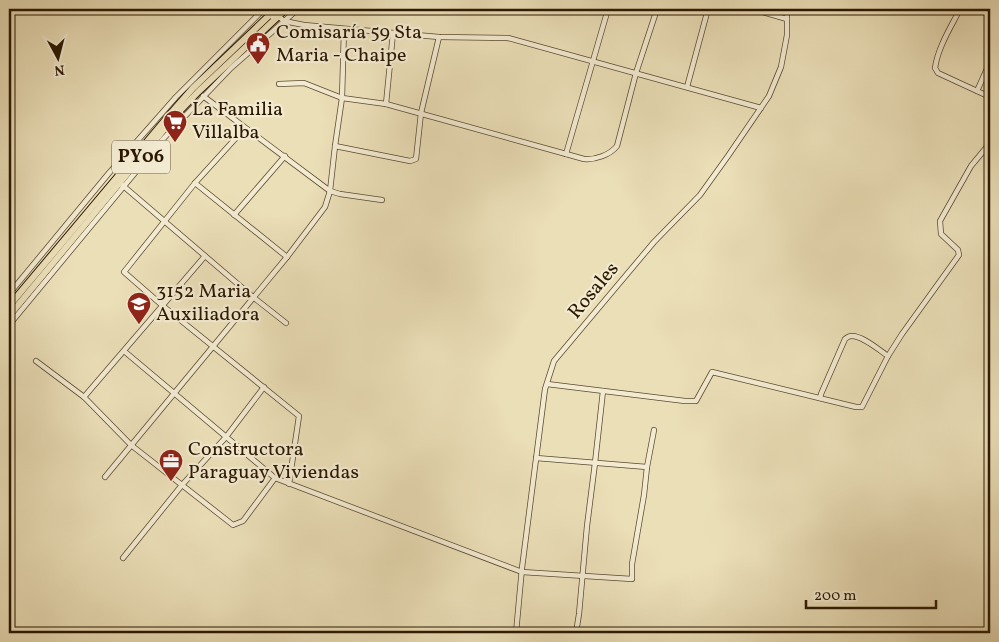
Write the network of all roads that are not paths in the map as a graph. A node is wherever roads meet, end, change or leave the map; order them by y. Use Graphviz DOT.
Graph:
graph roads {
  1 [pos="264,9"];
  2 [pos="276,9"];
  3 [pos="281,9"];
  4 [pos="286,9"];
  5 [pos="298,9"];
  6 [pos="608,9"];
  7 [pos="657,9"];
  8 [pos="708,9"];
  9 [pos="752,9"];
  10 [pos="787,9"];
  11 [pos="960,9"];
  12 [pos="278,16"];
  13 [pos="787,19"];
  14 [pos="284,21"];
  15 [pos="270,24"];
  16 [pos="344,29"];
  17 [pos="393,33"];
  18 [pos="439,37"];
  19 [pos="593,61"];
  20 [pos="990,62"];
  21 [pos="636,74"];
  22 [pos="279,84"];
  23 [pos="687,87"];
  24 [pos="195,90"];
  25 [pos="977,91"];
  26 [pos="990,97"];
  27 [pos="342,98"];
  28 [pos="386,104"];
  29 [pos="761,108"];
  30 [pos="422,113"];
  31 [pos="245,128"];
  32 [pos="990,143"];
  33 [pos="335,146"];
  34 [pos="566,154"];
  35 [pos="285,156"];
  36 [pos="119,183"];
  37 [pos="195,184"];
  38 [pos="330,191"];
  39 [pos="382,200"];
  40 [pos="234,215"];
  41 [pos="164,222"];
  42 [pos="205,256"];
  43 [pos="287,257"];
  44 [pos="9,294"];
  45 [pos="253,297"];
  46 [pos="9,306"];
  47 [pos="163,306"];
  48 [pos="9,316"];
  49 [pos="286,324"];
  50 [pos="9,325"];
  51 [pos="213,346"];
  52 [pos="124,351"];
  53 [pos="888,356"];
  54 [pos="36,361"];
  55 [pos="547,384"];
  56 [pos="264,387"];
  57 [pos="603,391"];
  58 [pos="174,393"];
  59 [pos="84,397"];
  60 [pos="820,398"];
  61 [pos="654,430"];
  62 [pos="226,437"];
  63 [pos="131,445"];
  64 [pos="536,458"];
  65 [pos="595,463"];
  66 [pos="647,467"];
  67 [pos="105,476"];
  68 [pos="275,478"];
  69 [pos="289,484"];
  70 [pos="182,485"];
  71 [pos="123,558"];
  72 [pos="522,572"];
  73 [pos="582,576"];
  74 [pos="516,632"];
  75 [pos="543,633"];
  76 [pos="576,633"];
  1 -- 24 [label="street"];
  2 -- 24 [label="highway, PY06"];
  3 -- 15 [label="street"];
  4 -- 12 [label="highway, PY06"];
  5 -- 14 [label="street"];
  6 -- 19 [label="street"];
  7 -- 21 [label="street"];
  8 -- 23 [label="street"];
  9 -- 13 [label="street"];
  10 -- 13 [label="street, Rosales"];
  11 -- 25 [label="street"];
  12 -- 14 [label="street"];
  12 -- 15 [label="highway, PY06"];
  13 -- 29 [label="street, Rosales"];
  14 -- 16 [label="street"];
  14 -- 24 [label="street"];
  15 -- 24 [label="highway, PY06"];
  16 -- 17 [label="street"];
  16 -- 27 [label="street"];
  17 -- 18 [label="street"];
  17 -- 28 [label="street"];
  18 -- 19 [label="street"];
  18 -- 30 [label="street"];
  19 -- 21 [label="street"];
  19 -- 34 [label="street"];
  20 -- 25 [label="street"];
  21 -- 23 [label="street"];
  21 -- 34 [label="street"];
  22 -- 27 [label="street"];
  23 -- 29 [label="street"];
  24 -- 31 [label="street"];
  24 -- 36 [label="highway, PY06"];
  24 -- 36 [label="street"];
  24 -- 44 [label="street"];
  25 -- 26 [label="street"];
  27 -- 28 [label="street"];
  27 -- 33 [label="street"];
  28 -- 30 [label="street"];
  29 -- 55 [label="street, Rosales"];
  30 -- 33 [label="street"];
  30 -- 34 [label="street"];
  31 -- 35 [label="street"];
  31 -- 37 [label="street"];
  32 -- 53 [label="street"];
  33 -- 38 [label="street"];
  35 -- 38 [label="street"];
  35 -- 40 [label="street"];
  36 -- 41 [label="street"];
  36 -- 46 [label="highway, PY06"];
  36 -- 48 [label="highway, PY06"];
  36 -- 50 [label="street"];
  37 -- 40 [label="street"];
  37 -- 41 [label="street"];
  38 -- 39 [label="street"];
  38 -- 43 [label="street"];
  40 -- 43 [label="street"];
  41 -- 42 [label="street"];
  41 -- 47 [label="street"];
  42 -- 45 [label="street"];
  42 -- 47 [label="street"];
  43 -- 45 [label="street"];
  45 -- 49 [label="street"];
  45 -- 51 [label="street"];
  47 -- 51 [label="street"];
  47 -- 52 [label="street"];
  51 -- 56 [label="street"];
  51 -- 58 [label="street"];
  52 -- 58 [label="street"];
  52 -- 59 [label="street"];
  53 -- 60 [label="street"];
  53 -- 60 [label="street"];
  54 -- 59 [label="street"];
  55 -- 57 [label="street"];
  55 -- 64 [label="street, Rosales"];
  56 -- 62 [label="street"];
  56 -- 69 [label="street"];
  57 -- 60 [label="street"];
  57 -- 65 [label="street"];
  58 -- 62 [label="street"];
  58 -- 63 [label="street"];
  59 -- 63 [label="street"];
  61 -- 66 [label="street"];
  62 -- 68 [label="street"];
  62 -- 70 [label="street"];
  63 -- 67 [label="street"];
  63 -- 70 [label="street"];
  64 -- 65 [label="street"];
  64 -- 72 [label="street, Rosales"];
  65 -- 66 [label="street"];
  65 -- 73 [label="street"];
  66 -- 73 [label="street"];
  68 -- 69 [label="street"];
  68 -- 70 [label="street"];
  69 -- 72 [label="street"];
  70 -- 71 [label="street"];
  72 -- 73 [label="street"];
  72 -- 74 [label="street, Rosales"];
  73 -- 76 [label="street"];
  74 -- 75 [label="street"];
}
